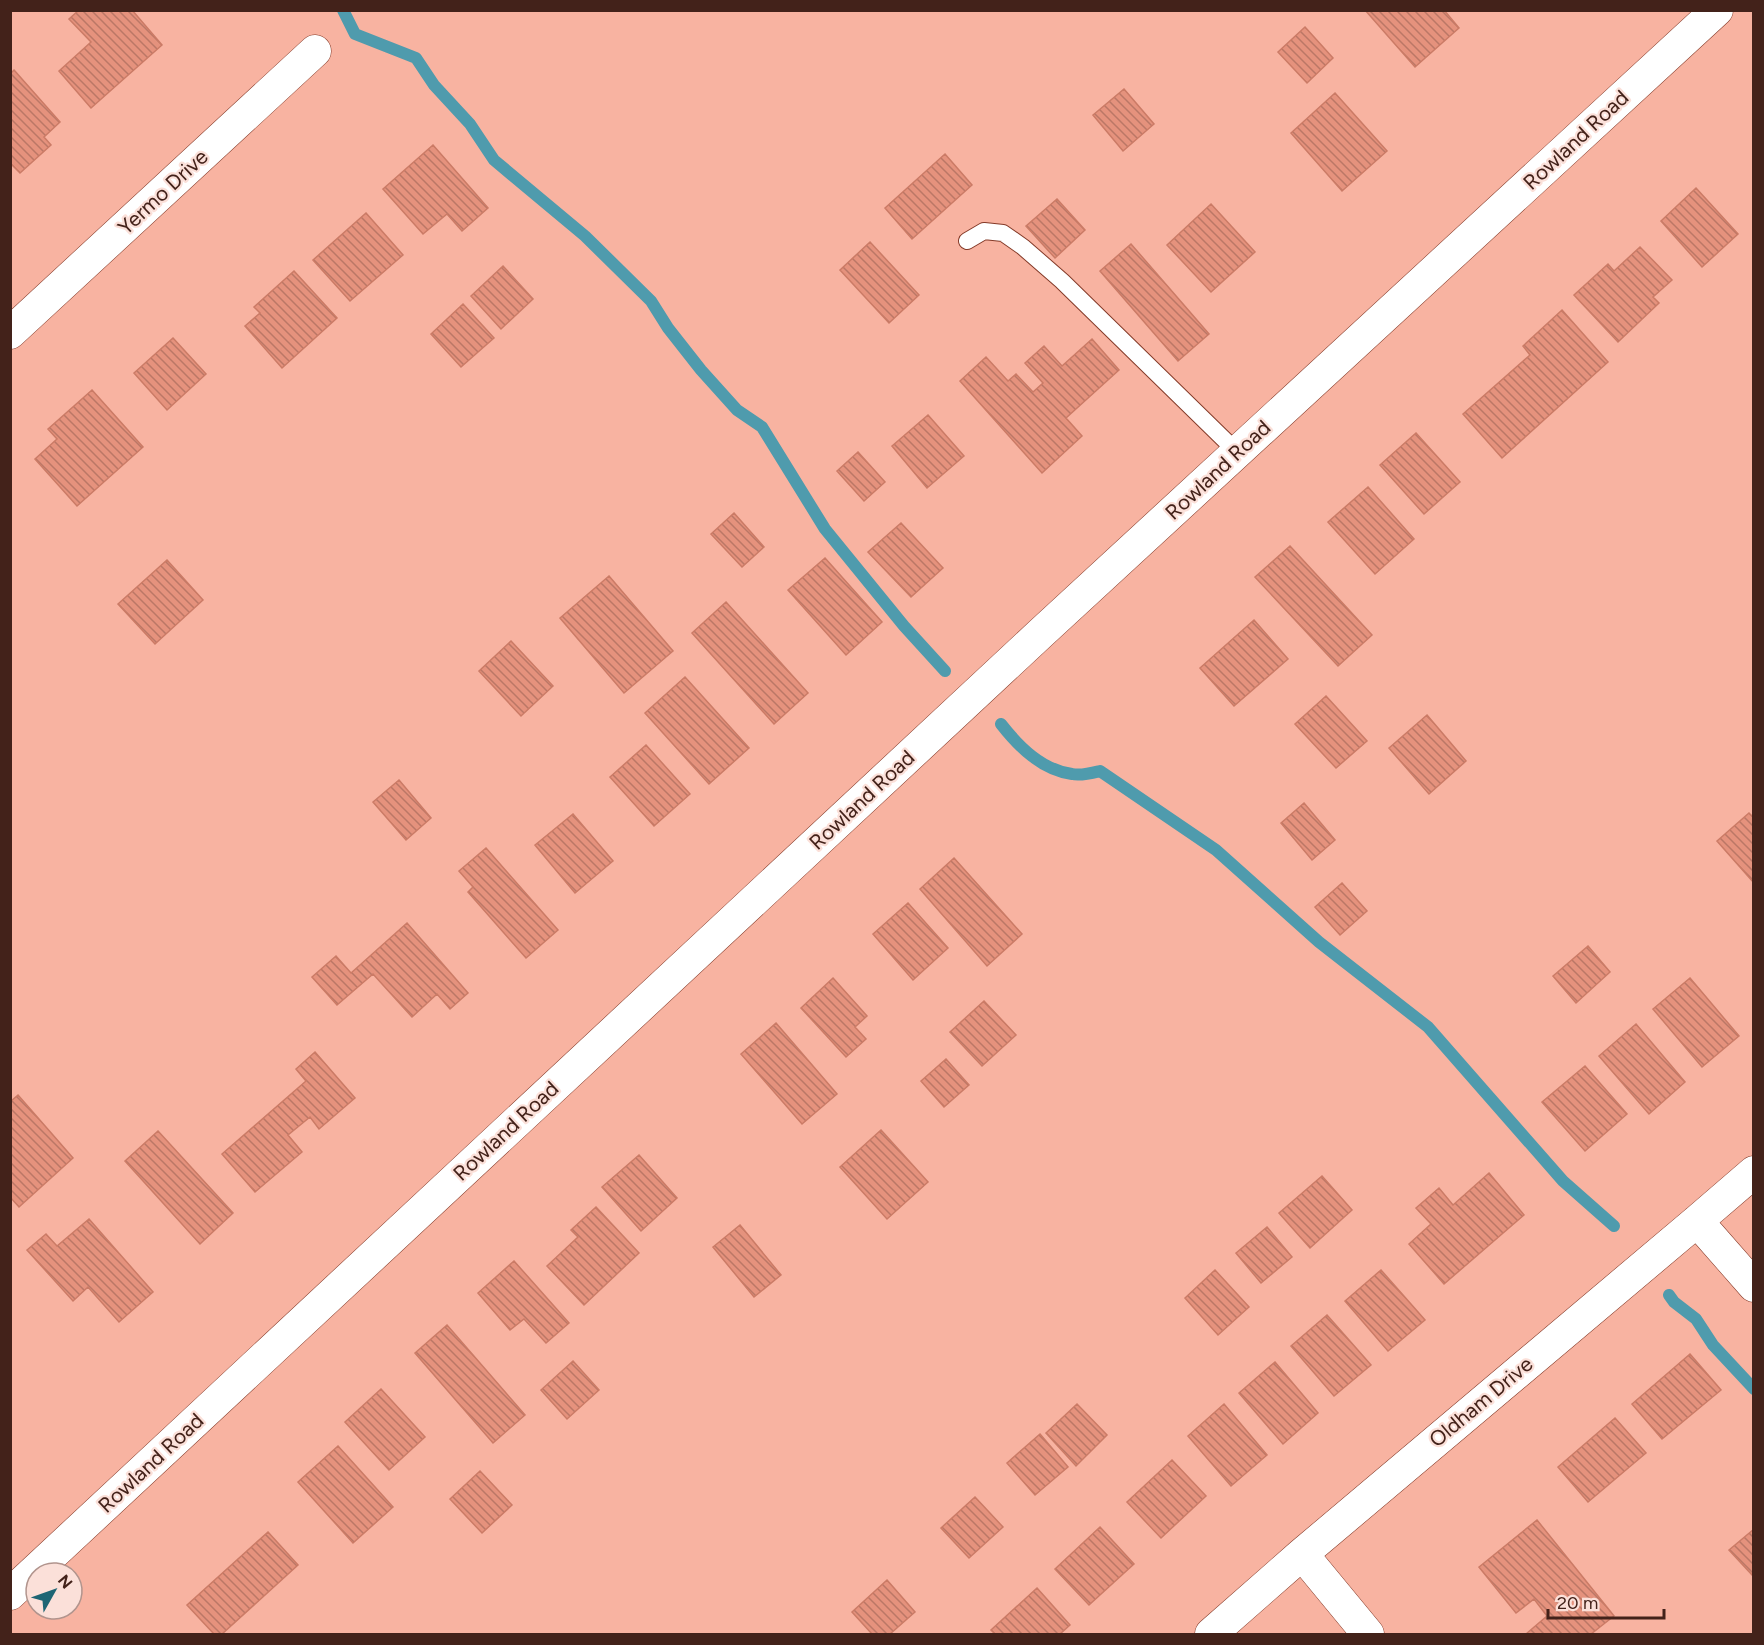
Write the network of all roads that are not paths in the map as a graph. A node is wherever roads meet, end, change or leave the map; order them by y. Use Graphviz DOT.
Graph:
graph roads {
  1 [pos="1717,10"];
  2 [pos="315,51"];
  3 [pos="967,241"];
  4 [pos="10,333"];
  5 [pos="1237,452"];
  6 [pos="1754,1172"];
  7 [pos="1697,1221"];
  8 [pos="1754,1286"];
  9 [pos="1302,1554"];
  10 [pos="10,1593"];
  11 [pos="1211,1635"];
  12 [pos="1368,1635"];
  1 -- 5 [label="street, Rowland Road"];
  2 -- 4 [label="street, Yermo Drive"];
  3 -- 5 [label="lane"];
  5 -- 10 [label="street, Rowland Road"];
  6 -- 7 [label="street, Oldham Drive"];
  7 -- 8 [label="street"];
  7 -- 9 [label="street, Oldham Drive"];
  9 -- 11 [label="street, Oldham Drive"];
  9 -- 12 [label="street"];
}
